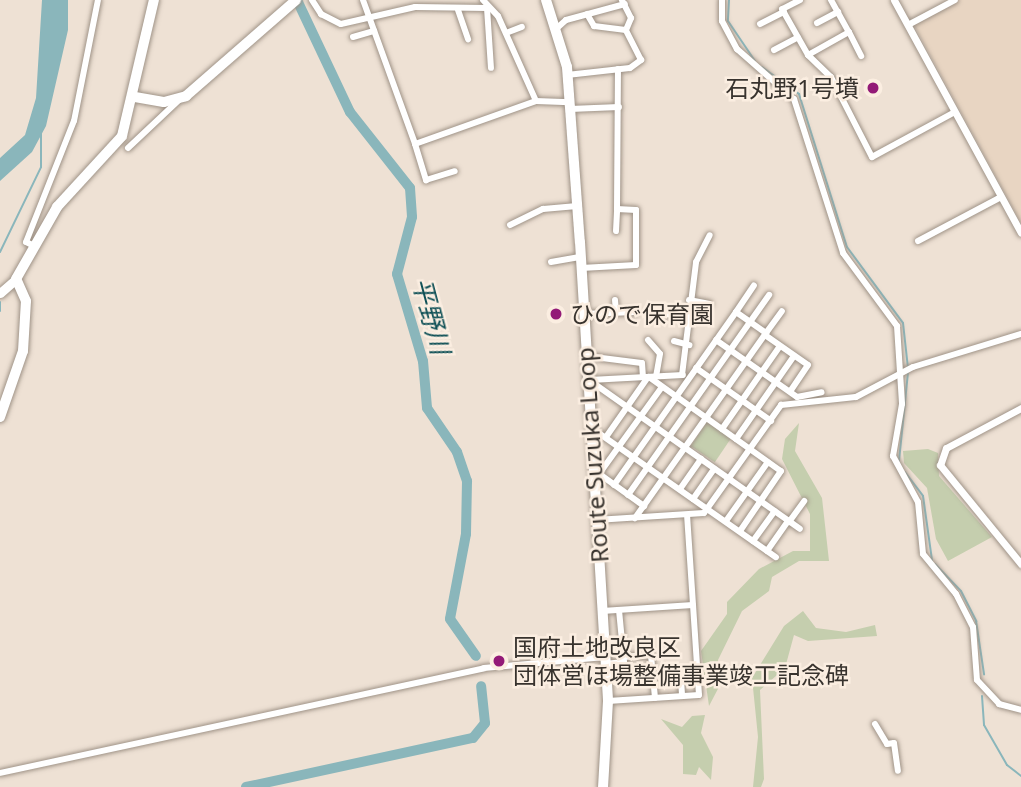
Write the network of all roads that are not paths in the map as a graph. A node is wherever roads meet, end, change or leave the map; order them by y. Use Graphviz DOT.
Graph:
graph roads {
  1 [pos="98,0"];
  2 [pos="154,0"];
  3 [pos="312,0"];
  4 [pos="363,0"];
  5 [pos="483,0"];
  6 [pos="547,0"];
  7 [pos="722,0"];
  8 [pos="800,0"];
  9 [pos="831,0"];
  10 [pos="894,0"];
  11 [pos="955,0"];
  12 [pos="295,1"];
  13 [pos="623,2"];
  14 [pos="487,8"];
  15 [pos="458,10"];
  16 [pos="784,12"];
  17 [pos="838,12"];
  18 [pos="587,14"];
  19 [pos="369,19"];
  20 [pos="817,23"];
  21 [pos="760,24"];
  22 [pos="908,25"];
  23 [pos="522,27"];
  24 [pos="556,29"];
  25 [pos="626,30"];
  26 [pos="374,31"];
  27 [pos="849,32"];
  28 [pos="506,33"];
  29 [pos="353,37"];
  30 [pos="798,37"];
  31 [pos="468,39"];
  32 [pos="774,50"];
  33 [pos="808,55"];
  34 [pos="861,55"];
  35 [pos="641,60"];
  36 [pos="648,67"];
  37 [pos="491,68"];
  38 [pos="618,69"];
  39 [pos="567,75"];
  40 [pos="135,97"];
  41 [pos="179,100"];
  42 [pos="536,101"];
  43 [pos="570,106"];
  44 [pos="620,107"];
  45 [pos="955,112"];
  46 [pos="415,145"];
  47 [pos="128,148"];
  48 [pos="455,171"];
  49 [pos="1001,197"];
  50 [pos="577,206"];
  51 [pos="617,209"];
  52 [pos="510,225"];
  53 [pos="615,231"];
  54 [pos="1021,233"];
  55 [pos="710,235"];
  56 [pos="918,242"];
  57 [pos="36,247"];
  58 [pos="551,262"];
  59 [pos="580,262"];
  60 [pos="16,279"];
  61 [pos="754,285"];
  62 [pos="0,293"];
  63 [pos="769,295"];
  64 [pos="615,300"];
  65 [pos="689,300"];
  66 [pos="710,304"];
  67 [pos="616,312"];
  68 [pos="635,312"];
  69 [pos="736,312"];
  70 [pos="782,312"];
  71 [pos="583,314"];
  72 [pos="664,314"];
  73 [pos="687,316"];
  74 [pos="750,321"];
  75 [pos="766,334"];
  76 [pos="1021,334"];
  77 [pos="648,340"];
  78 [pos="716,340"];
  79 [pos="674,341"];
  80 [pos="690,345"];
  81 [pos="780,346"];
  82 [pos="730,350"];
  83 [pos="586,356"];
  84 [pos="794,356"];
  85 [pos="747,361"];
  86 [pos="694,371"];
  87 [pos="762,372"];
  88 [pos="901,372"];
  89 [pos="682,375"];
  90 [pos="649,377"];
  91 [pos="710,378"];
  92 [pos="588,380"];
  93 [pos="775,382"];
  94 [pos="662,387"];
  95 [pos="726,389"];
  96 [pos="790,392"];
  97 [pos="822,392"];
  98 [pos="676,396"];
  99 [pos="742,400"];
  100 [pos="690,406"];
  101 [pos="627,407"];
  102 [pos="1021,408"];
  103 [pos="756,410"];
  104 [pos="0,417"];
  105 [pos="641,417"];
  106 [pos="706,418"];
  107 [pos="771,421"];
  108 [pos="590,426"];
  109 [pos="655,426"];
  110 [pos="722,429"];
  111 [pos="669,436"];
  112 [pos="606,437"];
  113 [pos="736,439"];
  114 [pos="620,447"];
  115 [pos="685,448"];
  116 [pos="752,450"];
  117 [pos="634,456"];
  118 [pos="701,459"];
  119 [pos="768,461"];
  120 [pos="648,466"];
  121 [pos="714,468"];
  122 [pos="596,473"];
  123 [pos="664,478"];
  124 [pos="731,480"];
  125 [pos="614,485"];
  126 [pos="680,489"];
  127 [pos="747,491"];
  128 [pos="628,495"];
  129 [pos="693,499"];
  130 [pos="760,501"];
  131 [pos="804,501"];
  132 [pos="644,506"];
  133 [pos="710,510"];
  134 [pos="775,511"];
  135 [pos="687,515"];
  136 [pos="635,518"];
  137 [pos="596,520"];
  138 [pos="726,521"];
  139 [pos="789,521"];
  140 [pos="800,529"];
  141 [pos="740,531"];
  142 [pos="753,541"];
  143 [pos="767,551"];
  144 [pos="776,557"];
  145 [pos="1021,564"];
  146 [pos="693,605"];
  147 [pos="619,610"];
  148 [pos="602,611"];
  149 [pos="624,657"];
  150 [pos="605,660"];
  151 [pos="681,680"];
  152 [pos="682,696"];
  153 [pos="654,698"];
  154 [pos="608,701"];
  155 [pos="1021,710"];
  156 [pos="874,724"];
  157 [pos="898,771"];
  158 [pos="0,773"];
  159 [pos="603,787"];
  1 -- 57 [label="street"];
  2 -- 40 [label="main road"];
  3 -- 19 [label="street"];
  4 -- 19 [label="street"];
  5 -- 14 [label="street"];
  6 -- 24 [label="main road, Route Suzuka Loop"];
  7 -- 88 [label="street"];
  8 -- 16 [label="street"];
  9 -- 17 [label="street"];
  10 -- 22 [label="street"];
  11 -- 22 [label="street"];
  12 -- 41 [label="main road"];
  13 -- 18 [label="street"];
  13 -- 25 [label="street"];
  14 -- 15 [label="street"];
  14 -- 28 [label="street"];
  14 -- 37 [label="street"];
  15 -- 19 [label="street"];
  15 -- 31 [label="street"];
  16 -- 21 [label="street"];
  16 -- 30 [label="street"];
  17 -- 20 [label="street"];
  17 -- 27 [label="street"];
  18 -- 24 [label="street"];
  18 -- 25 [label="street"];
  19 -- 26 [label="street"];
  22 -- 45 [label="street"];
  23 -- 28 [label="street"];
  24 -- 39 [label="main road, Route Suzuka Loop"];
  25 -- 35 [label="street"];
  26 -- 29 [label="street"];
  26 -- 46 [label="street"];
  27 -- 33 [label="street"];
  27 -- 34 [label="street"];
  28 -- 42 [label="street"];
  30 -- 32 [label="street"];
  30 -- 33 [label="street"];
  33 -- 45 [label="street"];
  35 -- 36 [label="street"];
  35 -- 38 [label="street"];
  38 -- 39 [label="street"];
  38 -- 44 [label="street"];
  39 -- 43 [label="main road, Route Suzuka Loop"];
  40 -- 41 [label="main road"];
  40 -- 57 [label="main road"];
  41 -- 47 [label="street"];
  42 -- 43 [label="street"];
  42 -- 46 [label="street"];
  43 -- 44 [label="street"];
  43 -- 50 [label="main road, Route Suzuka Loop"];
  44 -- 51 [label="street"];
  45 -- 49 [label="street"];
  46 -- 48 [label="street"];
  49 -- 54 [label="street"];
  49 -- 56 [label="street"];
  50 -- 52 [label="street"];
  50 -- 59 [label="main road, Route Suzuka Loop"];
  51 -- 53 [label="street"];
  51 -- 59 [label="street"];
  55 -- 65 [label="street"];
  57 -- 60 [label="main road"];
  58 -- 59 [label="street"];
  59 -- 71 [label="main road, Route Suzuka Loop"];
  60 -- 62 [label="main road"];
  60 -- 104 [label="main road"];
  61 -- 69 [label="street"];
  63 -- 74 [label="street"];
  64 -- 67 [label="street"];
  65 -- 66 [label="street"];
  65 -- 73 [label="street"];
  67 -- 68 [label="street"];
  67 -- 71 [label="street"];
  69 -- 74 [label="street"];
  69 -- 78 [label="street"];
  70 -- 75 [label="street"];
  71 -- 83 [label="main road, Route Suzuka Loop"];
  72 -- 73 [label="street"];
  73 -- 80 [label="street"];
  74 -- 75 [label="street"];
  74 -- 82 [label="street"];
  75 -- 81 [label="street"];
  75 -- 85 [label="street"];
  76 -- 88 [label="street"];
  77 -- 90 [label="street"];
  78 -- 82 [label="street"];
  78 -- 86 [label="street"];
  79 -- 80 [label="street"];
  80 -- 89 [label="street"];
  81 -- 84 [label="street"];
  81 -- 87 [label="street"];
  82 -- 85 [label="street"];
  82 -- 91 [label="street"];
  83 -- 90 [label="street"];
  83 -- 92 [label="main road, Route Suzuka Loop"];
  84 -- 93 [label="street"];
  84 -- 96 [label="street"];
  85 -- 87 [label="street"];
  85 -- 95 [label="street"];
  86 -- 89 [label="street"];
  86 -- 91 [label="street"];
  86 -- 98 [label="street"];
  87 -- 93 [label="street"];
  87 -- 99 [label="street"];
  88 -- 107 [label="street"];
  88 -- 155 [label="street"];
  89 -- 90 [label="street"];
  90 -- 92 [label="street"];
  90 -- 94 [label="street"];
  90 -- 101 [label="street"];
  91 -- 95 [label="street"];
  91 -- 100 [label="street"];
  92 -- 101 [label="street"];
  92 -- 108 [label="main road, Route Suzuka Loop"];
  93 -- 96 [label="street"];
  93 -- 103 [label="street"];
  94 -- 98 [label="street"];
  94 -- 105 [label="street"];
  95 -- 99 [label="street"];
  95 -- 106 [label="street"];
  96 -- 97 [label="street"];
  98 -- 100 [label="street"];
  98 -- 109 [label="street"];
  99 -- 103 [label="street"];
  99 -- 110 [label="street"];
  100 -- 106 [label="street"];
  100 -- 111 [label="street"];
  101 -- 105 [label="street"];
  101 -- 112 [label="street"];
  102 -- 145 [label="street"];
  103 -- 107 [label="street"];
  103 -- 113 [label="street"];
  105 -- 109 [label="street"];
  105 -- 114 [label="street"];
  106 -- 110 [label="street"];
  106 -- 115 [label="street"];
  107 -- 116 [label="street"];
  108 -- 112 [label="street"];
  108 -- 122 [label="main road, Route Suzuka Loop"];
  109 -- 111 [label="street"];
  109 -- 117 [label="street"];
  110 -- 113 [label="street"];
  111 -- 115 [label="street"];
  111 -- 120 [label="street"];
  112 -- 114 [label="street"];
  113 -- 116 [label="street"];
  114 -- 117 [label="street"];
  114 -- 122 [label="street"];
  115 -- 118 [label="street"];
  115 -- 123 [label="street"];
  116 -- 119 [label="street"];
  116 -- 124 [label="street"];
  117 -- 120 [label="street"];
  117 -- 125 [label="street"];
  118 -- 121 [label="street"];
  118 -- 126 [label="street"];
  119 -- 127 [label="street"];
  119 -- 130 [label="street"];
  120 -- 123 [label="street"];
  120 -- 128 [label="street"];
  121 -- 124 [label="street"];
  121 -- 129 [label="street"];
  122 -- 125 [label="street"];
  122 -- 137 [label="main road, Route Suzuka Loop"];
  123 -- 126 [label="street"];
  123 -- 132 [label="street"];
  124 -- 127 [label="street"];
  124 -- 133 [label="street"];
  125 -- 128 [label="street"];
  126 -- 129 [label="street"];
  127 -- 130 [label="street"];
  127 -- 138 [label="street"];
  128 -- 132 [label="street"];
  129 -- 133 [label="street"];
  130 -- 134 [label="street"];
  130 -- 141 [label="street"];
  131 -- 139 [label="street"];
  132 -- 136 [label="street"];
  133 -- 135 [label="street"];
  133 -- 138 [label="street"];
  134 -- 139 [label="street"];
  134 -- 142 [label="street"];
  135 -- 136 [label="street"];
  135 -- 146 [label="street"];
  136 -- 137 [label="street"];
  137 -- 148 [label="main road, Route Suzuka Loop"];
  138 -- 141 [label="street"];
  139 -- 140 [label="street"];
  139 -- 143 [label="street"];
  141 -- 142 [label="street"];
  142 -- 143 [label="street"];
  143 -- 144 [label="street"];
  146 -- 147 [label="street"];
  146 -- 152 [label="street"];
  147 -- 148 [label="street"];
  147 -- 149 [label="street"];
  148 -- 150 [label="main road, Route Suzuka Loop"];
  149 -- 150 [label="street"];
  149 -- 153 [label="street"];
  150 -- 154 [label="main road, Route Suzuka Loop"];
  150 -- 158 [label="street"];
  151 -- 152 [label="street"];
  152 -- 153 [label="street"];
  153 -- 154 [label="street"];
  154 -- 159 [label="main road, Route Suzuka Loop"];
  156 -- 157 [label="street"];
}
